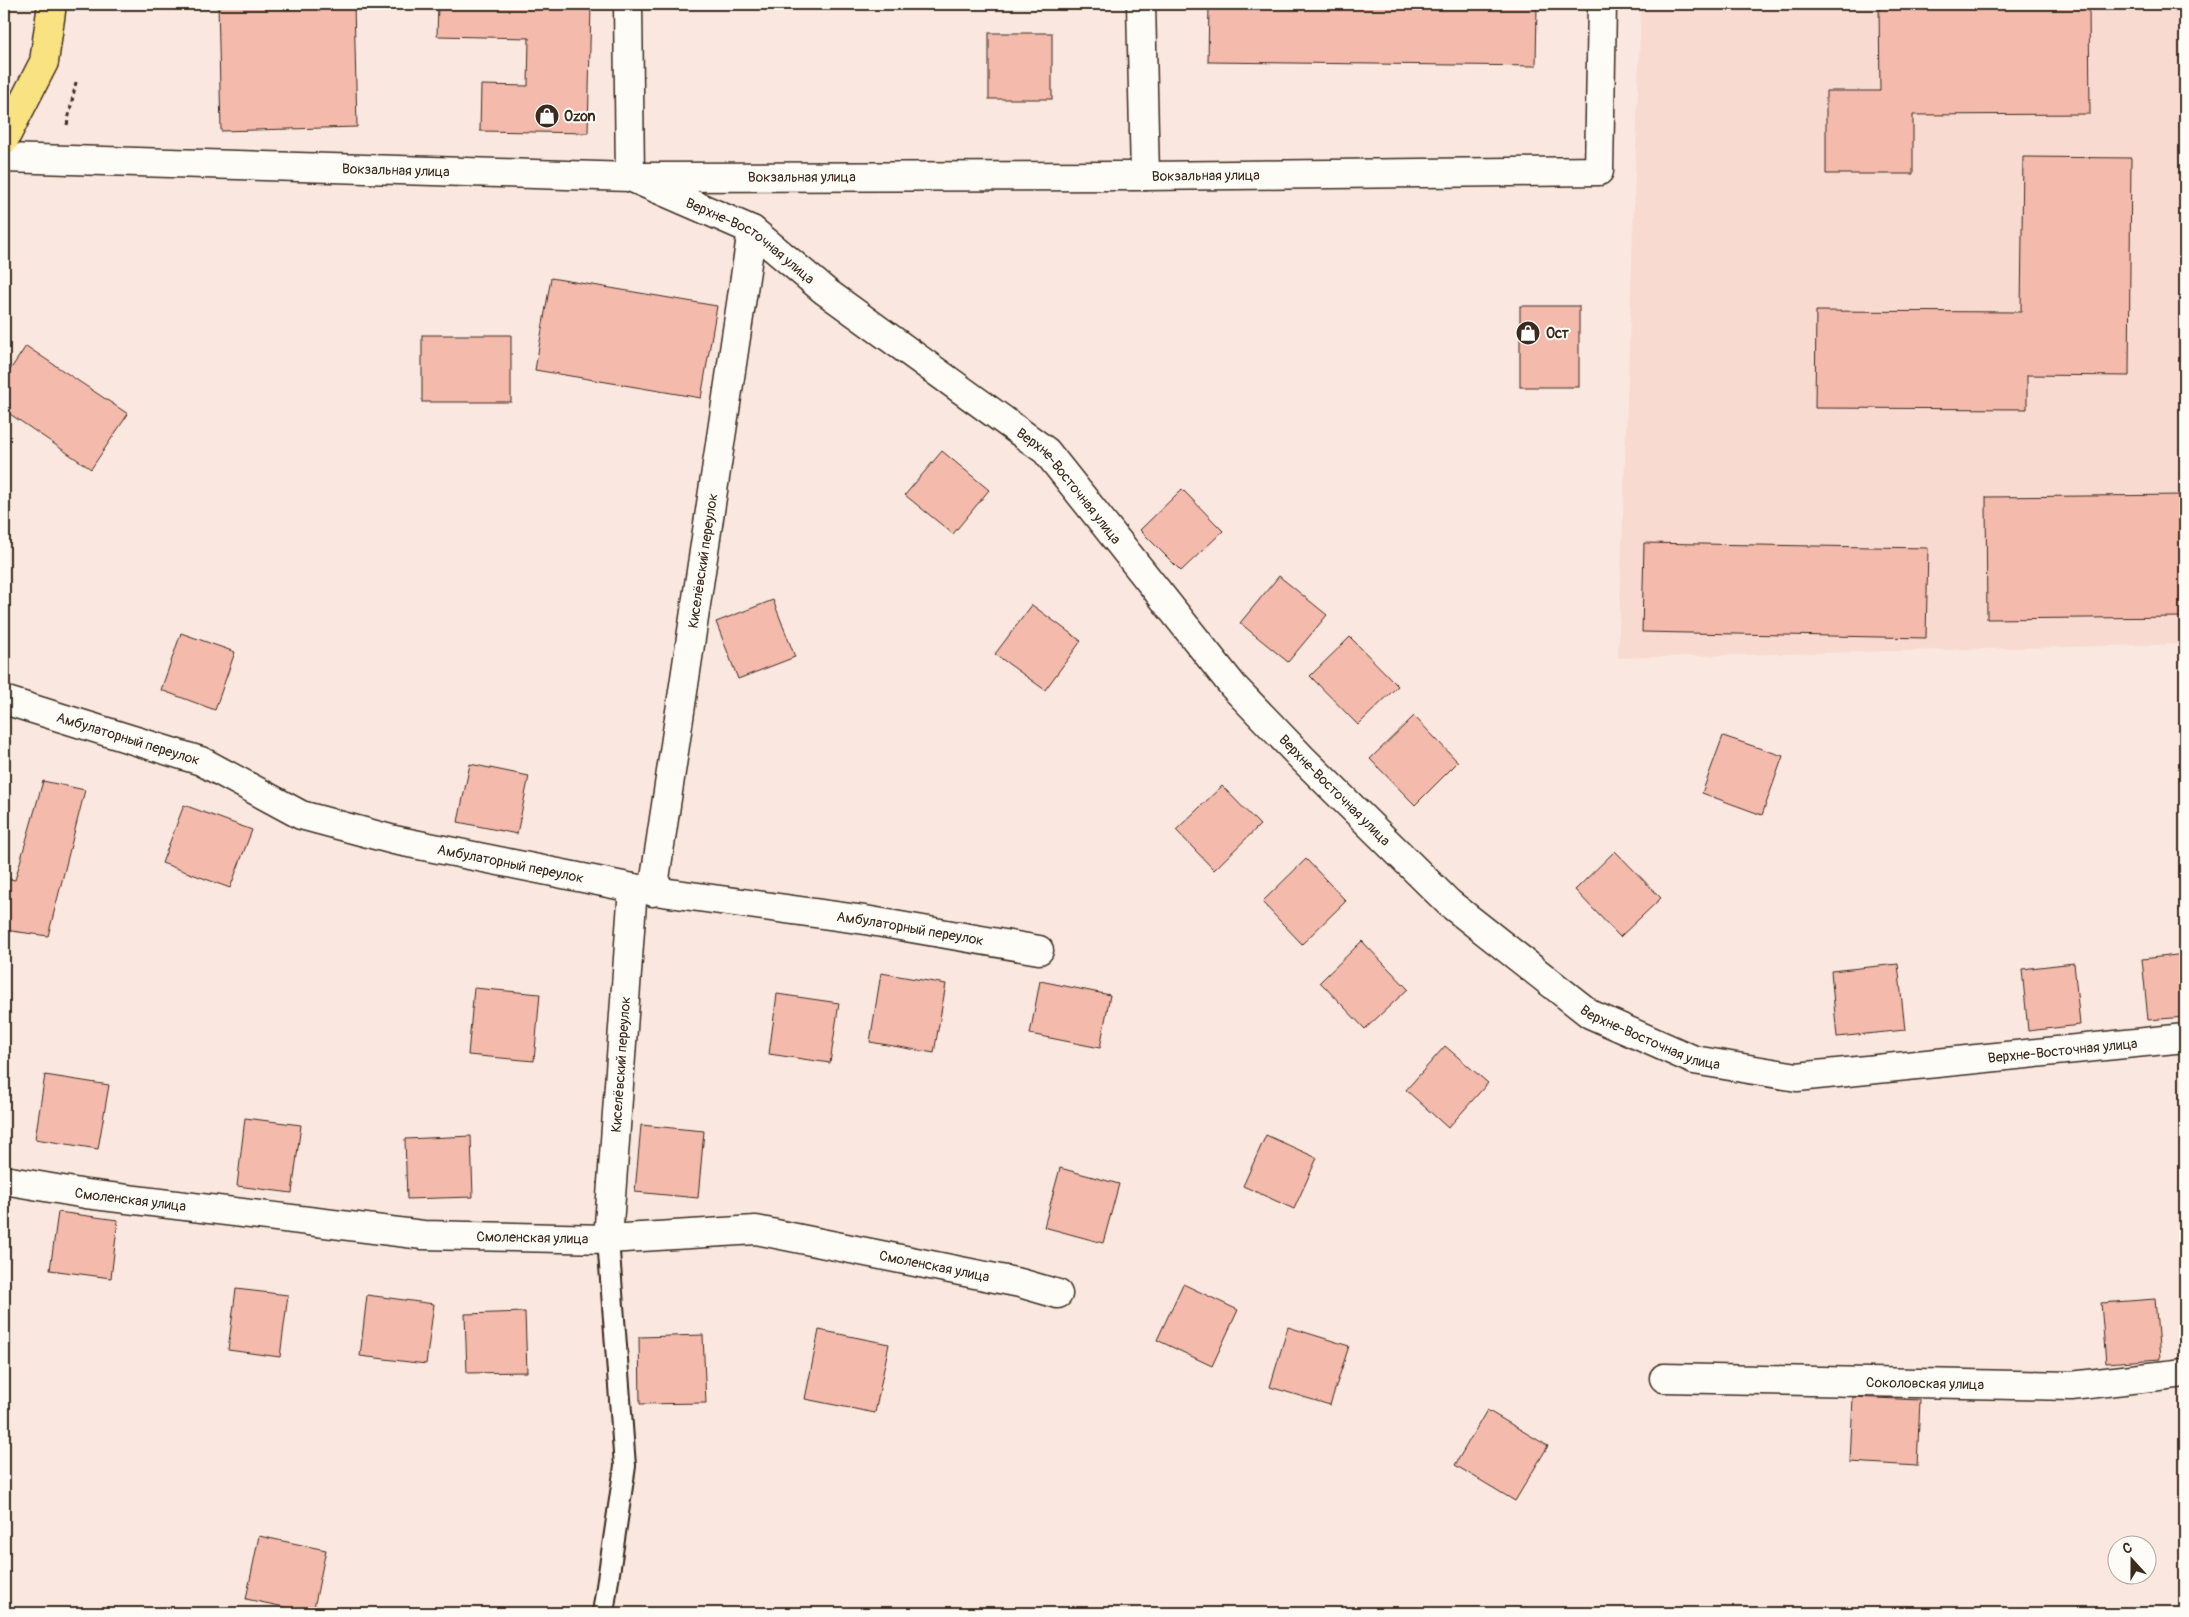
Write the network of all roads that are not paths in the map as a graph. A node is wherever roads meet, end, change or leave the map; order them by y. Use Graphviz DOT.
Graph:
graph roads {
  1 [pos="52,4"];
  2 [pos="628,4"];
  3 [pos="1141,4"];
  4 [pos="1602,4"];
  5 [pos="4,140"];
  6 [pos="4,158"];
  7 [pos="1145,176"];
  8 [pos="630,177"];
  9 [pos="752,230"];
  10 [pos="4,703"];
  11 [pos="643,890"];
  12 [pos="1039,950"];
  13 [pos="2185,1038"];
  14 [pos="4,1180"];
  15 [pos="608,1240"];
  16 [pos="1058,1294"];
  17 [pos="2185,1373"];
  18 [pos="1664,1378"];
  19 [pos="603,1613"];
  1 -- 5 [label="main road"];
  2 -- 8 [label="street"];
  3 -- 7 [label="street"];
  4 -- 7 [label="street, Вокзальная улица"];
  6 -- 8 [label="street, Вокзальная улица"];
  7 -- 8 [label="street, Вокзальная улица"];
  8 -- 9 [label="street, Верхне-Восточная улица"];
  9 -- 11 [label="street, Киселёвский переулок"];
  9 -- 13 [label="street, Верхне-Восточная улица"];
  10 -- 11 [label="street, Амбулаторный переулок"];
  11 -- 12 [label="street, Амбулаторный переулок"];
  11 -- 15 [label="street, Киселёвский переулок"];
  14 -- 15 [label="street, Смоленская улица"];
  15 -- 16 [label="street, Смоленская улица"];
  15 -- 19 [label="lane"];
  17 -- 18 [label="street, Соколовская улица"];
}
